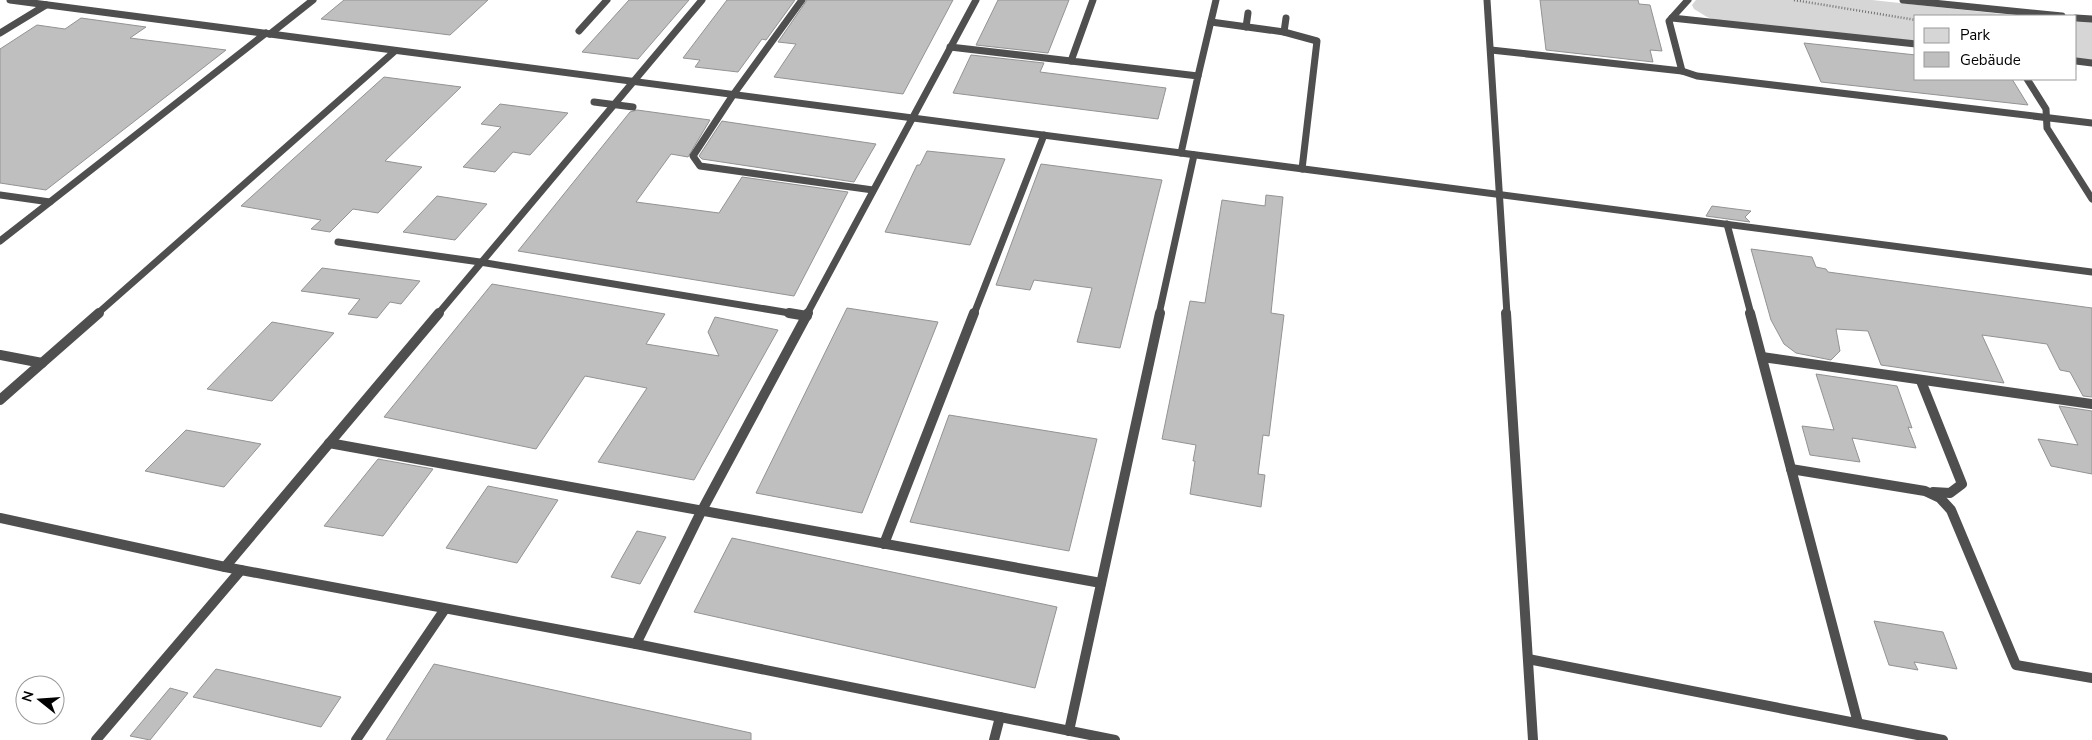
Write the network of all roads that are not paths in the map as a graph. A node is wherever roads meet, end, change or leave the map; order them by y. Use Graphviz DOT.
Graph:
graph roads {
  1 [pos="10,0"];
  2 [pos="65,0"];
  3 [pos="313,0"];
  4 [pos="607,0"];
  5 [pos="702,0"];
  6 [pos="802,0"];
  7 [pos="976,0"];
  8 [pos="1093,0"];
  9 [pos="1216,0"];
  10 [pos="1487,0"];
  11 [pos="1688,0"];
  12 [pos="1904,0"];
  13 [pos="46,5"];
  14 [pos="56,6"];
  15 [pos="1248,13"];
  16 [pos="2052,15"];
  17 [pos="1286,18"];
  18 [pos="1672,18"];
  19 [pos="2077,18"];
  20 [pos="2092,19"];
  21 [pos="1211,22"];
  22 [pos="1246,27"];
  23 [pos="579,31"];
  24 [pos="1284,32"];
  25 [pos="0,33"];
  26 [pos="268,34"];
  27 [pos="1914,44"];
  28 [pos="950,47"];
  29 [pos="395,50"];
  30 [pos="1490,50"];
  31 [pos="1071,61"];
  32 [pos="2077,61"];
  33 [pos="2092,63"];
  34 [pos="1682,71"];
  35 [pos="1198,76"];
  36 [pos="2028,80"];
  37 [pos="632,82"];
  38 [pos="733,95"];
  39 [pos="594,102"];
  40 [pos="633,107"];
  41 [pos="2046,117"];
  42 [pos="912,118"];
  43 [pos="2092,122"];
  44 [pos="1044,135"];
  45 [pos="1181,153"];
  46 [pos="1194,155"];
  47 [pos="1302,169"];
  48 [pos="873,190"];
  49 [pos="1500,194"];
  50 [pos="0,195"];
  51 [pos="2092,199"];
  52 [pos="50,202"];
  53 [pos="1727,224"];
  54 [pos="0,241"];
  55 [pos="338,242"];
  56 [pos="480,262"];
  57 [pos="2092,272"];
  58 [pos="806,316"];
  59 [pos="0,356"];
  60 [pos="1762,358"];
  61 [pos="42,362"];
  62 [pos="1921,381"];
  63 [pos="0,400"];
  64 [pos="2092,404"];
  65 [pos="329,442"];
  66 [pos="1791,469"];
  67 [pos="1925,491"];
  68 [pos="1950,493"];
  69 [pos="1951,510"];
  70 [pos="701,512"];
  71 [pos="0,518"];
  72 [pos="884,544"];
  73 [pos="225,567"];
  74 [pos="241,570"];
  75 [pos="1101,583"];
  76 [pos="446,608"];
  77 [pos="636,644"];
  78 [pos="1528,660"];
  79 [pos="2092,678"];
  80 [pos="1000,717"];
  81 [pos="1858,723"];
  82 [pos="1069,731"];
  83 [pos="96,740"];
  84 [pos="356,740"];
  85 [pos="994,740"];
  86 [pos="1115,740"];
  87 [pos="1533,740"];
  88 [pos="1943,740"];
  1 -- 13 [label="lane"];
  2 -- 14 [label="lane"];
  3 -- 26 [label="lane"];
  4 -- 23 [label="lane"];
  5 -- 37 [label="lane"];
  6 -- 38 [label="lane"];
  7 -- 28 [label="lane"];
  8 -- 31 [label="lane"];
  9 -- 21 [label="lane"];
  10 -- 30 [label="lane"];
  11 -- 18 [label="lane"];
  12 -- 16 [label="lane"];
  13 -- 14 [label="lane"];
  13 -- 25 [label="lane"];
  14 -- 26 [label="lane"];
  15 -- 22 [label="lane"];
  17 -- 24 [label="lane"];
  18 -- 27 [label="lane"];
  18 -- 34 [label="lane"];
  19 -- 20 [label="lane"];
  21 -- 22 [label="lane"];
  21 -- 35 [label="lane"];
  22 -- 24 [label="lane"];
  24 -- 47 [label="lane"];
  26 -- 29 [label="lane"];
  26 -- 52 [label="lane"];
  28 -- 31 [label="lane"];
  28 -- 42 [label="lane"];
  29 -- 37 [label="lane"];
  29 -- 61 [label="lane"];
  30 -- 34 [label="lane"];
  30 -- 49 [label="lane"];
  31 -- 35 [label="lane"];
  32 -- 33 [label="lane"];
  34 -- 41 [label="lane"];
  35 -- 45 [label="lane"];
  36 -- 41 [label="lane"];
  37 -- 38 [label="lane"];
  37 -- 56 [label="lane"];
  38 -- 42 [label="lane"];
  38 -- 48 [label="lane"];
  39 -- 40 [label="lane, bridge"];
  41 -- 43 [label="lane"];
  41 -- 51 [label="lane"];
  42 -- 44 [label="lane"];
  42 -- 48 [label="lane"];
  44 -- 45 [label="lane"];
  44 -- 72 [label="lane"];
  45 -- 46 [label="lane"];
  46 -- 47 [label="lane"];
  46 -- 75 [label="lane"];
  47 -- 49 [label="lane"];
  48 -- 58 [label="lane"];
  49 -- 53 [label="lane"];
  49 -- 78 [label="lane"];
  50 -- 52 [label="lane"];
  52 -- 54 [label="lane"];
  53 -- 57 [label="lane"];
  53 -- 60 [label="lane"];
  55 -- 56 [label="lane"];
  56 -- 58 [label="lane"];
  56 -- 65 [label="lane"];
  58 -- 70 [label="lane"];
  59 -- 61 [label="lane"];
  60 -- 62 [label="lane"];
  60 -- 66 [label="lane"];
  61 -- 63 [label="lane"];
  62 -- 64 [label="lane"];
  62 -- 68 [label="lane"];
  65 -- 70 [label="lane"];
  65 -- 73 [label="lane"];
  66 -- 67 [label="lane"];
  66 -- 81 [label="lane"];
  67 -- 68 [label="lane"];
  67 -- 69 [label="lane"];
  68 -- 69 [label="lane"];
  69 -- 79 [label="lane"];
  70 -- 72 [label="lane"];
  70 -- 77 [label="lane"];
  71 -- 73 [label="lane"];
  72 -- 75 [label="lane"];
  73 -- 74 [label="lane"];
  74 -- 76 [label="lane"];
  74 -- 83 [label="lane"];
  75 -- 82 [label="lane"];
  76 -- 77 [label="lane"];
  76 -- 84 [label="lane"];
  77 -- 80 [label="lane"];
  78 -- 81 [label="lane"];
  78 -- 87 [label="lane"];
  80 -- 82 [label="lane"];
  80 -- 85 [label="lane"];
  81 -- 88 [label="lane"];
  82 -- 86 [label="lane"];
}
